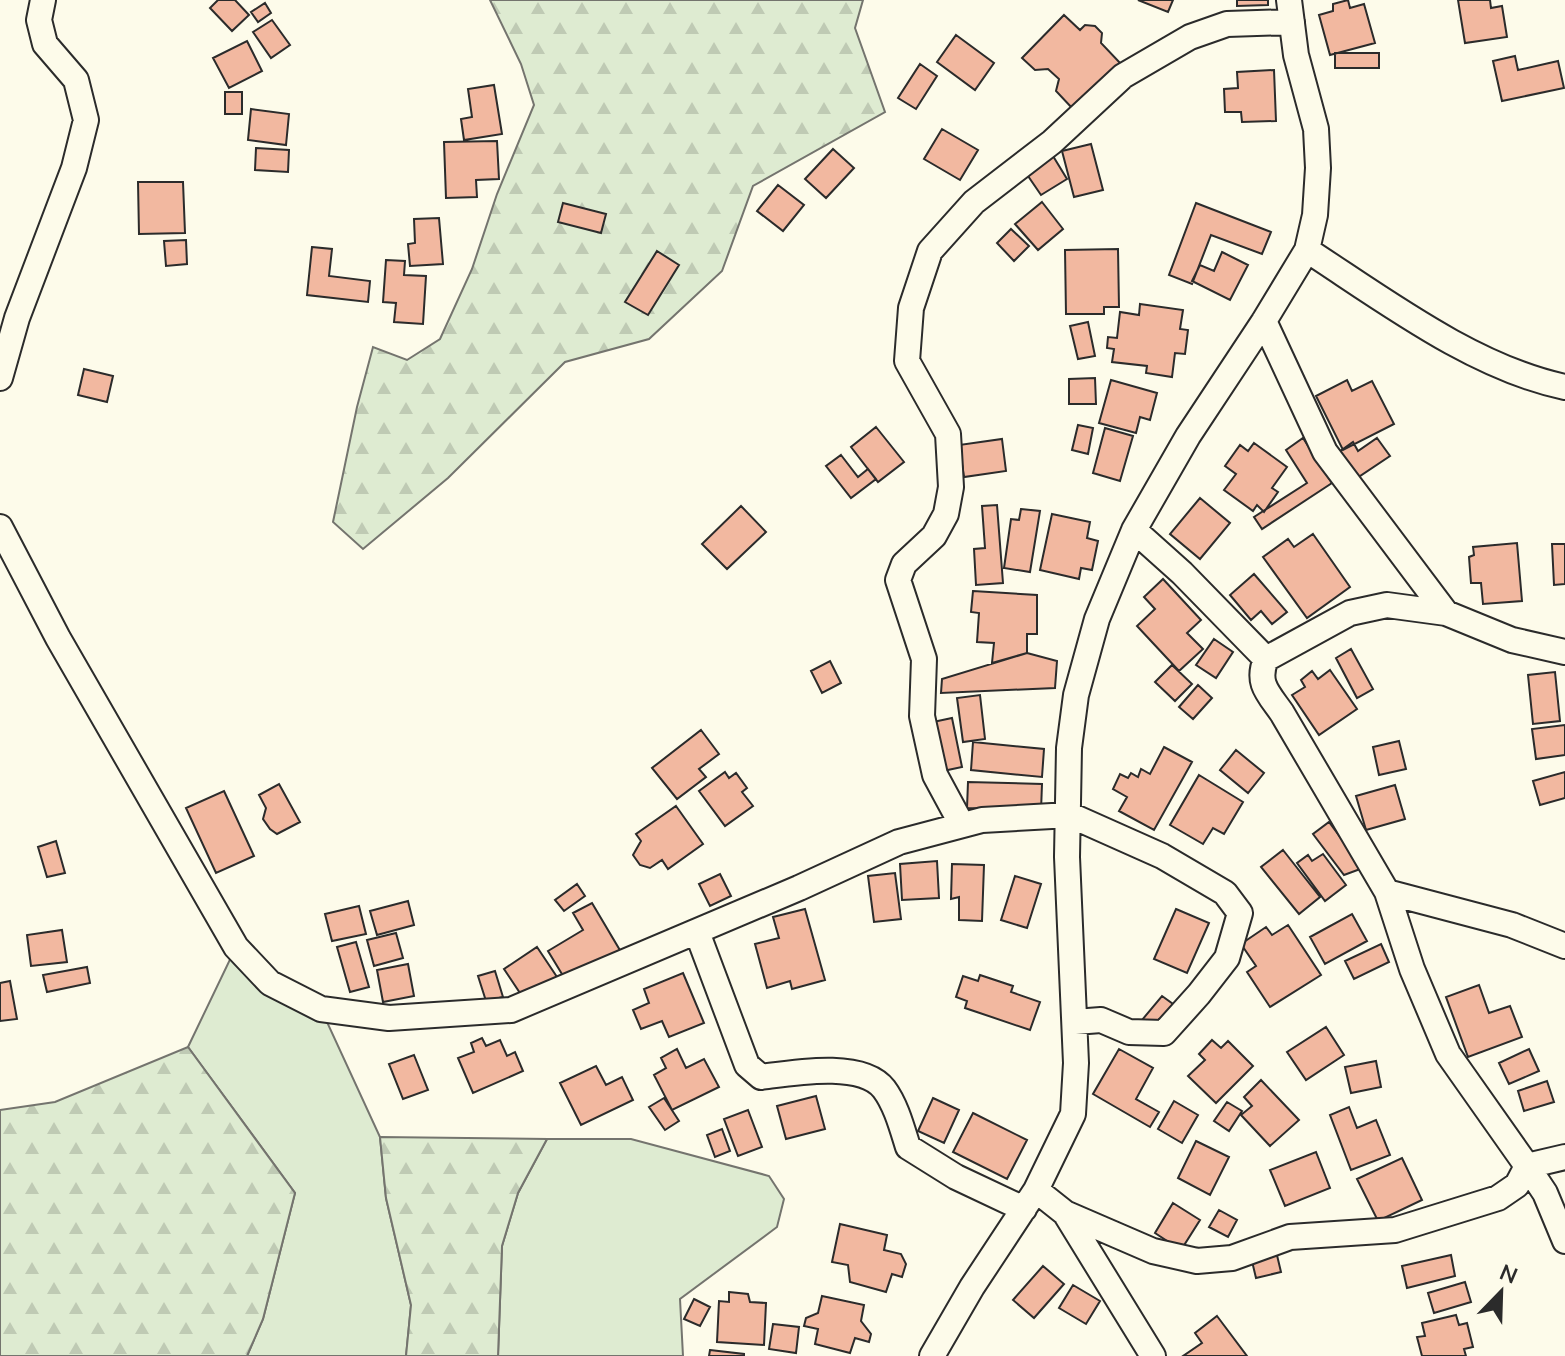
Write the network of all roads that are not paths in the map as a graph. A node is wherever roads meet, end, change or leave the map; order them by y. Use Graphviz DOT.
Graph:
graph roads {
  1 [pos="43,0"];
  2 [pos="1290,11"];
  3 [pos="1307,250"];
  4 [pos="1264,321"];
  5 [pos="0,378"];
  6 [pos="1565,387"];
  7 [pos="0,527"];
  8 [pos="1134,530"];
  9 [pos="1446,613"];
  10 [pos="1565,652"];
  11 [pos="1266,659"];
  12 [pos="1070,815"];
  13 [pos="962,825"];
  14 [pos="1387,892"];
  15 [pos="697,932"];
  16 [pos="1565,946"];
  17 [pos="1075,1022"];
  18 [pos="1565,1157"];
  19 [pos="1527,1166"];
  20 [pos="1030,1199"];
  21 [pos="1065,1213"];
  22 [pos="1565,1241"];
  23 [pos="932,1356"];
  24 [pos="1153,1356"];
  1 -- 5 [label="street"];
  2 -- 3 [label="street"];
  2 -- 13 [label="street"];
  3 -- 4 [label="street"];
  3 -- 6 [label="street"];
  4 -- 8 [label="street"];
  4 -- 9 [label="street"];
  7 -- 15 [label="street"];
  8 -- 11 [label="street"];
  8 -- 12 [label="street"];
  9 -- 10 [label="street"];
  9 -- 11 [label="street"];
  11 -- 14 [label="street"];
  12 -- 13 [label="street"];
  12 -- 17 [label="street"];
  12 -- 17 [label="street"];
  13 -- 15 [label="street"];
  14 -- 16 [label="street"];
  14 -- 19 [label="street"];
  15 -- 20 [label="street"];
  17 -- 20 [label="street"];
  18 -- 19 [label="street"];
  19 -- 21 [label="street"];
  19 -- 22 [label="street"];
  20 -- 21 [label="street"];
  20 -- 23 [label="street"];
  21 -- 24 [label="street"];
}
